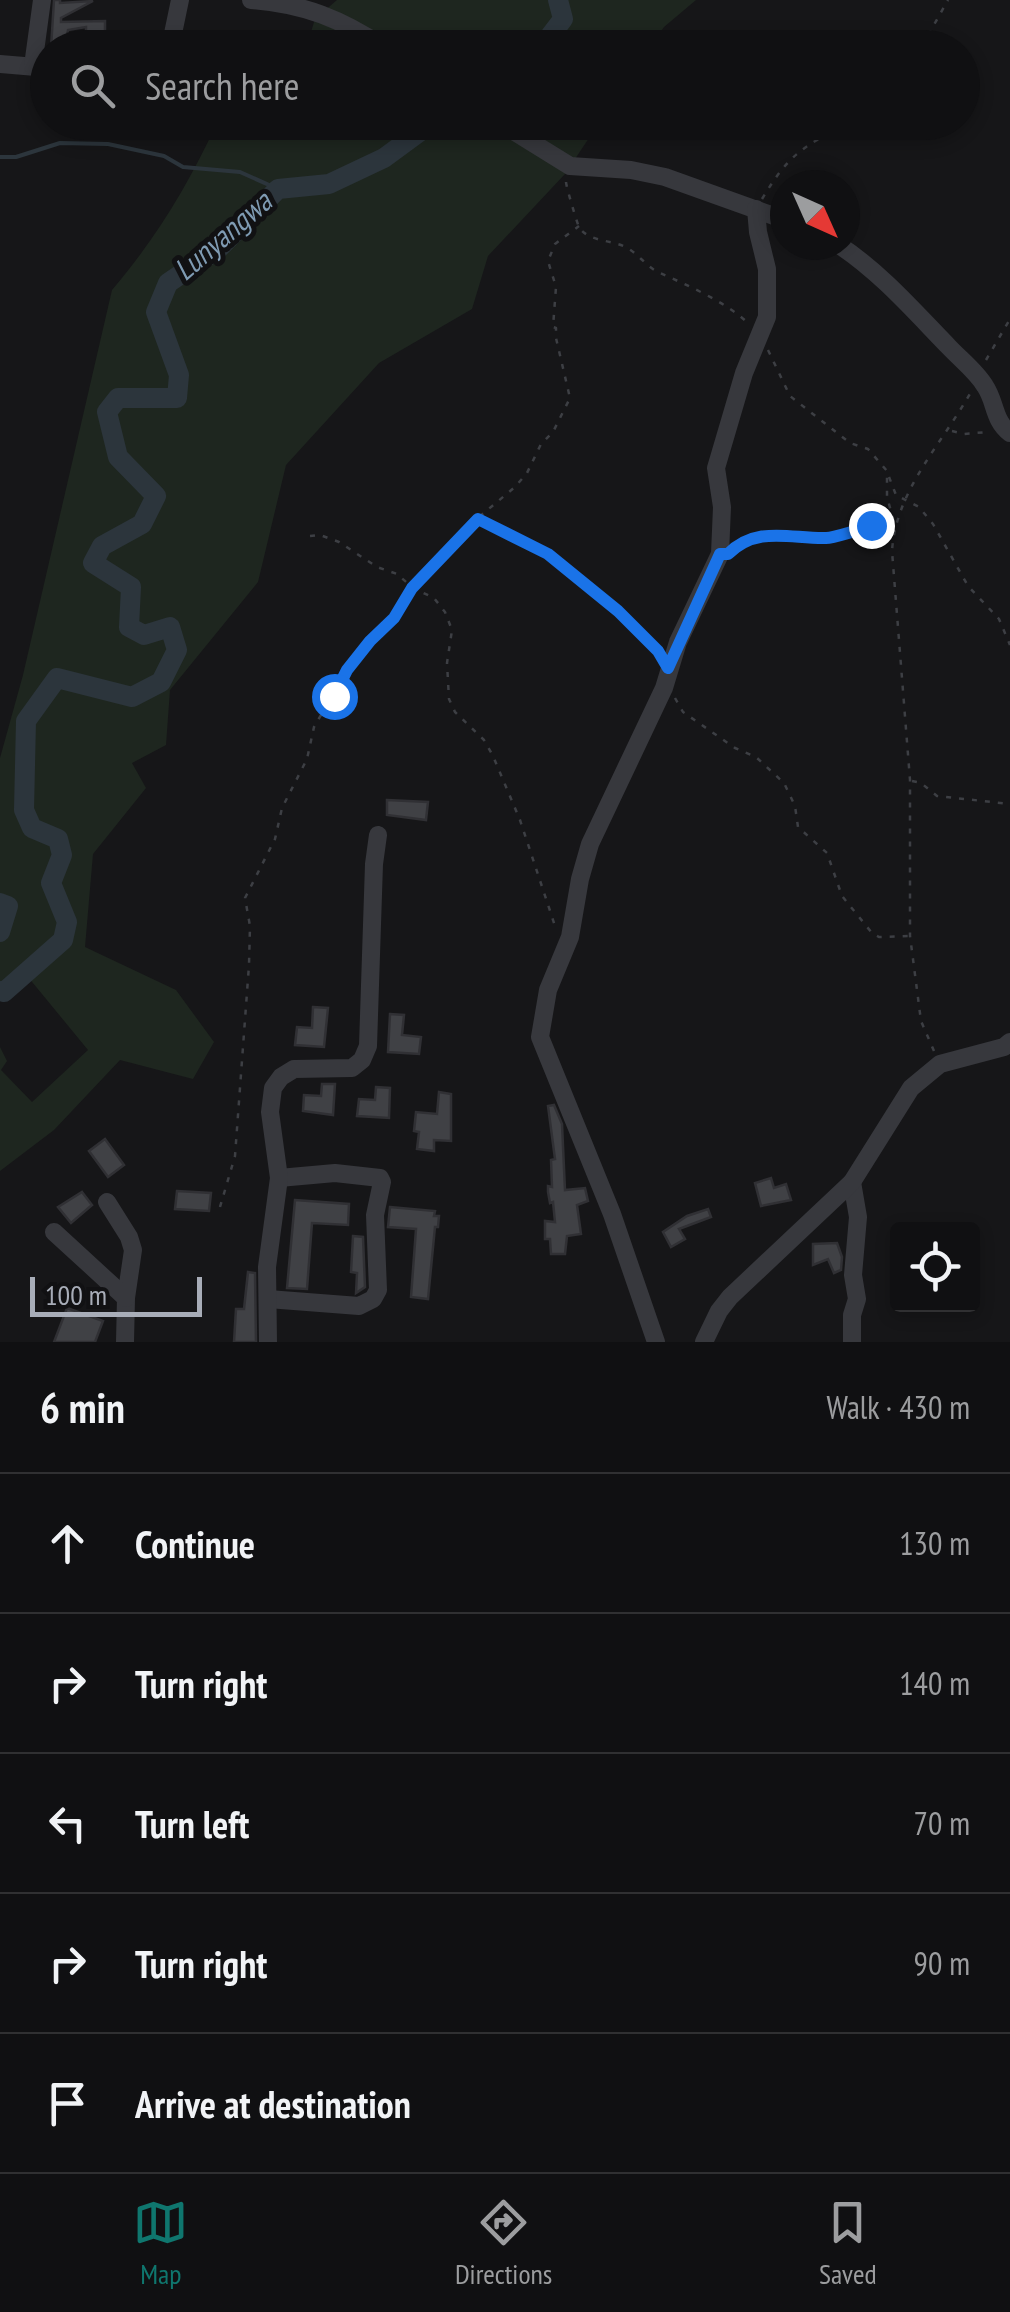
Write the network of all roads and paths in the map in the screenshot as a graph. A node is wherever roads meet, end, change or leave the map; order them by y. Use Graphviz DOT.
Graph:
graph roads {
  1 [pos="42,0"];
  2 [pos="180,0"];
  3 [pos="263,0"];
  4 [pos="948,0"];
  5 [pos="41,30"];
  6 [pos="174,30"];
  7 [pos="357,30"];
  8 [pos="932,30"];
  9 [pos="0,64"];
  10 [pos="30,66"];
  11 [pos="527,140"];
  12 [pos="814,140"];
  13 [pos="570,166"];
  14 [pos="756,209"];
  15 [pos="770,214"];
  16 [pos="579,226"];
  17 [pos="860,259"];
  18 [pos="1010,319"];
  19 [pos="760,335"];
  20 [pos="979,378"];
  21 [pos="950,430"];
  22 [pos="1006,430"];
  23 [pos="887,471"];
  24 [pos="906,500"];
  25 [pos="478,519"];
  26 [pos="894,526"];
  27 [pos="310,536"];
  28 [pos="720,554"];
  29 [pos="412,588"];
  30 [pos="1010,646"];
  31 [pos="667,674"];
  32 [pos="910,780"];
  33 [pos="1010,804"];
  34 [pos="378,835"];
  35 [pos="910,936"];
  36 [pos="566,948"];
  37 [pos="1010,1042"];
  38 [pos="940,1064"];
  39 [pos="279,1178"];
  40 [pos="852,1182"];
  41 [pos="108,1202"];
  42 [pos="220,1207"];
  43 [pos="54,1232"];
  44 [pos="126,1298"];
  45 [pos="268,1299"];
  46 [pos="125,1342"];
  47 [pos="268,1342"];
  48 [pos="656,1342"];
  49 [pos="704,1342"];
  50 [pos="852,1342"];
  1 -- 5 [label="street"];
  2 -- 6 [label="street"];
  3 -- 7 [label="street"];
  4 -- 8 [label="path"];
  9 -- 10 [label="street"];
  11 -- 13 [label="street"];
  12 -- 14 [label="path"];
  13 -- 14 [label="street"];
  13 -- 16 [label="path"];
  14 -- 15 [label="street"];
  14 -- 19 [label="street"];
  16 -- 19 [label="path"];
  16 -- 25 [label="path"];
  17 -- 20 [label="street"];
  18 -- 20 [label="path"];
  19 -- 23 [label="path"];
  19 -- 28 [label="street"];
  20 -- 21 [label="path"];
  20 -- 22 [label="street"];
  21 -- 22 [label="path"];
  21 -- 24 [label="path"];
  23 -- 24 [label="path"];
  23 -- 26 [label="path"];
  24 -- 26 [label="path"];
  24 -- 30 [label="path"];
  25 -- 29 [label="path"];
  25 -- 31 [label="path"];
  26 -- 28 [label="path"];
  26 -- 32 [label="path"];
  27 -- 29 [label="path"];
  28 -- 31 [label="street"];
  29 -- 36 [label="path"];
  29 -- 42 [label="path"];
  31 -- 35 [label="path"];
  31 -- 36 [label="street"];
  32 -- 33 [label="path"];
  32 -- 35 [label="path"];
  34 -- 39 [label="street"];
  35 -- 38 [label="path"];
  36 -- 48 [label="street"];
  37 -- 38 [label="street"];
  38 -- 40 [label="street"];
  39 -- 45 [label="street"];
  39 -- 45 [label="street"];
  40 -- 49 [label="street"];
  40 -- 50 [label="street"];
  41 -- 44 [label="street"];
  43 -- 44 [label="street"];
  44 -- 46 [label="street"];
  45 -- 47 [label="street"];
}
